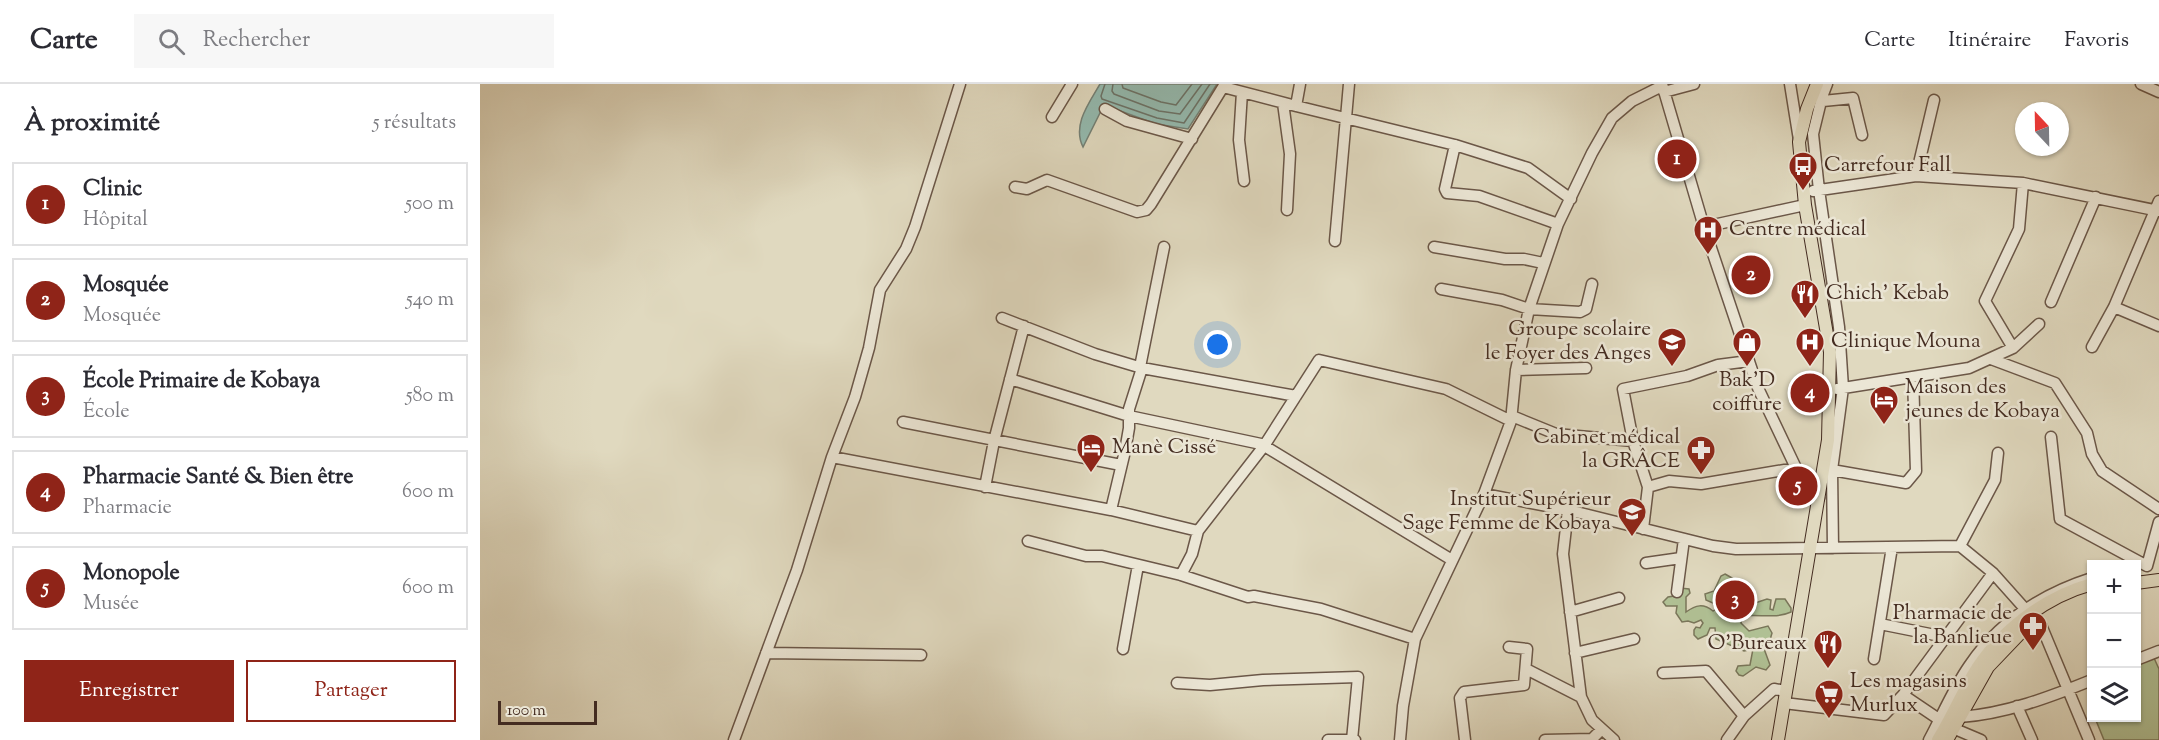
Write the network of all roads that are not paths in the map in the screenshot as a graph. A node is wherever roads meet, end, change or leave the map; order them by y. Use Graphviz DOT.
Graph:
graph roads {
  1 [pos="960,84"];
  2 [pos="1072,84"];
  3 [pos="1300,84"];
  4 [pos="1349,84"];
  5 [pos="1695,84"];
  6 [pos="1790,84"];
  7 [pos="2141,84"];
  8 [pos="1663,87"];
  9 [pos="1821,88"];
  10 [pos="2159,92"];
  11 [pos="1242,93"];
  12 [pos="1934,100"];
  13 [pos="1283,103"];
  14 [pos="1296,106"];
  15 [pos="1105,109"];
  16 [pos="1052,117"];
  17 [pos="1346,119"];
  18 [pos="1862,135"];
  19 [pos="1192,139"];
  20 [pos="1799,142"];
  21 [pos="1455,145"];
  22 [pos="1916,176"];
  23 [pos="1244,181"];
  24 [pos="2023,183"];
  25 [pos="1015,188"];
  26 [pos="1819,190"];
  27 [pos="2096,197"];
  28 [pos="1571,199"];
  29 [pos="1804,199"];
  30 [pos="2158,207"];
  31 [pos="1287,210"];
  32 [pos="1558,224"];
  33 [pos="1704,227"];
  34 [pos="1335,241"];
  35 [pos="1164,247"];
  36 [pos="1434,247"];
  37 [pos="1544,263"];
  38 [pos="1592,284"];
  39 [pos="1442,289"];
  40 [pos="2050,302"];
  41 [pos="2114,307"];
  42 [pos="1529,309"];
  43 [pos="1002,318"];
  44 [pos="2039,324"];
  45 [pos="1024,326"];
  46 [pos="2159,326"];
  47 [pos="2092,347"];
  48 [pos="2013,348"];
  49 [pos="1991,359"];
  50 [pos="1749,361"];
  51 [pos="1141,367"];
  52 [pos="1586,369"];
  53 [pos="1516,370"];
  54 [pos="1913,377"];
  55 [pos="1010,379"];
  56 [pos="1837,389"];
  57 [pos="1296,396"];
  58 [pos="1129,416"];
  59 [pos="1511,419"];
  60 [pos="903,422"];
  61 [pos="2051,437"];
  62 [pos="994,441"];
  63 [pos="1633,441"];
  64 [pos="1264,446"];
  65 [pos="1998,453"];
  66 [pos="832,457"];
  67 [pos="1121,465"];
  68 [pos="1796,468"];
  69 [pos="1832,470"];
  70 [pos="985,487"];
  71 [pos="1648,487"];
  72 [pos="1484,494"];
  73 [pos="1819,498"];
  74 [pos="2159,509"];
  75 [pos="1111,510"];
  76 [pos="1568,510"];
  77 [pos="2159,522"];
  78 [pos="1643,529"];
  79 [pos="1198,531"];
  80 [pos="1684,540"];
  81 [pos="1028,542"];
  82 [pos="1960,546"];
  83 [pos="1892,547"];
  84 [pos="1810,548"];
  85 [pos="1833,548"];
  86 [pos="1682,558"];
  87 [pos="1452,560"];
  88 [pos="1646,563"];
  89 [pos="1138,565"];
  90 [pos="2159,565"];
  91 [pos="2142,567"];
  92 [pos="1993,573"];
  93 [pos="2159,573"];
  94 [pos="1181,575"];
  95 [pos="2141,575"];
  96 [pos="2087,579"];
  97 [pos="2159,580"];
  98 [pos="2141,582"];
  99 [pos="2087,586"];
  100 [pos="1677,592"];
  101 [pos="2087,594"];
  102 [pos="1619,598"];
  103 [pos="1570,612"];
  104 [pos="2029,614"];
  105 [pos="1880,624"];
  106 [pos="1946,637"];
  107 [pos="1415,639"];
  108 [pos="1634,639"];
  109 [pos="1509,647"];
  110 [pos="1123,649"];
  111 [pos="2159,651"];
  112 [pos="766,653"];
  113 [pos="1575,653"];
  114 [pos="921,655"];
  115 [pos="2141,658"];
  116 [pos="1874,659"];
  117 [pos="1526,669"];
  118 [pos="1663,673"];
  119 [pos="2087,682"];
  120 [pos="1177,683"];
  121 [pos="2068,690"];
  122 [pos="1903,695"];
  123 [pos="1785,697"];
  124 [pos="1581,698"];
  125 [pos="2017,706"];
  126 [pos="1744,716"];
  127 [pos="1960,717"];
  128 [pos="1940,720"];
  129 [pos="1601,730"];
  130 [pos="1951,735"];
  131 [pos="734,740"];
  132 [pos="1329,740"];
  133 [pos="1353,740"];
  134 [pos="1400,740"];
  135 [pos="1465,740"];
  136 [pos="1545,740"];
  137 [pos="1614,740"];
  138 [pos="1727,740"];
  139 [pos="1778,740"];
  140 [pos="1929,740"];
  141 [pos="1938,740"];
  142 [pos="1981,740"];
  143 [pos="2032,740"];
  144 [pos="2089,740"];
  1 -- 66 [label="street"];
  2 -- 16 [label="street"];
  3 -- 14 [label="street"];
  4 -- 17 [label="street"];
  5 -- 8 [label="street"];
  6 -- 20 [label="street"];
  7 -- 10 [label="street"];
  8 -- 28 [label="street"];
  8 -- 33 [label="street"];
  9 -- 18 [label="street"];
  9 -- 20 [label="main road"];
  9 -- 26 [label="street"];
  11 -- 13 [label="street"];
  11 -- 19 [label="street"];
  11 -- 23 [label="street"];
  12 -- 22 [label="street"];
  13 -- 14 [label="street"];
  13 -- 31 [label="street"];
  14 -- 17 [label="street"];
  15 -- 19 [label="street"];
  17 -- 21 [label="street"];
  17 -- 34 [label="street"];
  19 -- 25 [label="street"];
  20 -- 29 [label="main road"];
  21 -- 28 [label="street"];
  21 -- 32 [label="street"];
  22 -- 24 [label="street"];
  22 -- 26 [label="street"];
  24 -- 27 [label="street"];
  24 -- 48 [label="street"];
  26 -- 29 [label="street"];
  26 -- 56 [label="street"];
  27 -- 30 [label="street"];
  27 -- 40 [label="street"];
  28 -- 32 [label="street"];
  29 -- 33 [label="street"];
  29 -- 56 [label="main road"];
  30 -- 41 [label="street"];
  32 -- 37 [label="street"];
  33 -- 50 [label="street"];
  35 -- 51 [label="street"];
  36 -- 37 [label="street"];
  37 -- 42 [label="street"];
  38 -- 42 [label="street"];
  39 -- 42 [label="street"];
  41 -- 46 [label="street"];
  41 -- 47 [label="street"];
  42 -- 53 [label="street"];
  43 -- 45 [label="street"];
  44 -- 48 [label="street"];
  45 -- 51 [label="street"];
  45 -- 55 [label="street"];
  48 -- 49 [label="street"];
  49 -- 54 [label="street"];
  49 -- 74 [label="street"];
  50 -- 63 [label="street"];
  50 -- 68 [label="street"];
  51 -- 57 [label="street"];
  51 -- 58 [label="street"];
  52 -- 53 [label="street"];
  53 -- 59 [label="street"];
  54 -- 56 [label="street"];
  54 -- 69 [label="street"];
  55 -- 58 [label="street"];
  55 -- 62 [label="street"];
  56 -- 69 [label="street"];
  56 -- 73 [label="main road"];
  57 -- 59 [label="street"];
  57 -- 64 [label="street"];
  58 -- 64 [label="street"];
  58 -- 67 [label="street"];
  59 -- 63 [label="street"];
  59 -- 72 [label="street"];
  60 -- 62 [label="street"];
  61 -- 91 [label="street"];
  62 -- 67 [label="street"];
  62 -- 70 [label="street"];
  63 -- 71 [label="street"];
  64 -- 79 [label="street"];
  64 -- 87 [label="street"];
  65 -- 82 [label="street"];
  66 -- 70 [label="street"];
  66 -- 112 [label="street"];
  67 -- 75 [label="street"];
  68 -- 71 [label="street"];
  68 -- 73 [label="street"];
  69 -- 85 [label="street"];
  70 -- 75 [label="street"];
  71 -- 78 [label="street"];
  72 -- 76 [label="street"];
  72 -- 87 [label="street"];
  73 -- 84 [label="main road"];
  75 -- 79 [label="street"];
  76 -- 78 [label="street"];
  76 -- 103 [label="street"];
  77 -- 91 [label="street"];
  78 -- 80 [label="street"];
  79 -- 94 [label="street"];
  80 -- 84 [label="street"];
  80 -- 86 [label="street"];
  81 -- 89 [label="street"];
  82 -- 83 [label="street"];
  82 -- 92 [label="street"];
  83 -- 85 [label="street"];
  83 -- 105 [label="street"];
  84 -- 85 [label="street"];
  84 -- 123 [label="main road"];
  86 -- 88 [label="street"];
  86 -- 100 [label="street"];
  87 -- 107 [label="street"];
  89 -- 94 [label="street"];
  89 -- 110 [label="street"];
  90 -- 91 [label="street"];
  92 -- 104 [label="street"];
  92 -- 106 [label="street"];
  93 -- 95 [label="main road"];
  94 -- 107 [label="street"];
  96 -- 104 [label="street"];
  97 -- 98 [label="main road"];
  99 -- 104 [label="main road"];
  101 -- 104 [label="main road"];
  102 -- 103 [label="street"];
  103 -- 113 [label="street"];
  104 -- 121 [label="street"];
  104 -- 127 [label="main road"];
  104 -- 128 [label="street"];
  104 -- 141 [label="main road"];
  105 -- 106 [label="street"];
  105 -- 116 [label="street"];
  106 -- 122 [label="street"];
  107 -- 134 [label="street"];
  108 -- 113 [label="street"];
  109 -- 117 [label="street"];
  111 -- 115 [label="street"];
  112 -- 114 [label="street"];
  112 -- 131 [label="street"];
  113 -- 124 [label="street"];
  117 -- 124 [label="street"];
  117 -- 135 [label="street"];
  118 -- 126 [label="street"];
  119 -- 121 [label="street"];
  120 -- 133 [label="street"];
  121 -- 125 [label="street"];
  121 -- 144 [label="street"];
  122 -- 123 [label="street"];
  122 -- 128 [label="street"];
  123 -- 126 [label="street"];
  123 -- 139 [label="main road"];
  124 -- 129 [label="street"];
  125 -- 127 [label="street"];
  125 -- 143 [label="street"];
  126 -- 138 [label="street"];
  127 -- 130 [label="main road"];
  128 -- 140 [label="street"];
  129 -- 136 [label="street"];
  129 -- 137 [label="street"];
  130 -- 142 [label="street"];
  132 -- 133 [label="street"];
}
